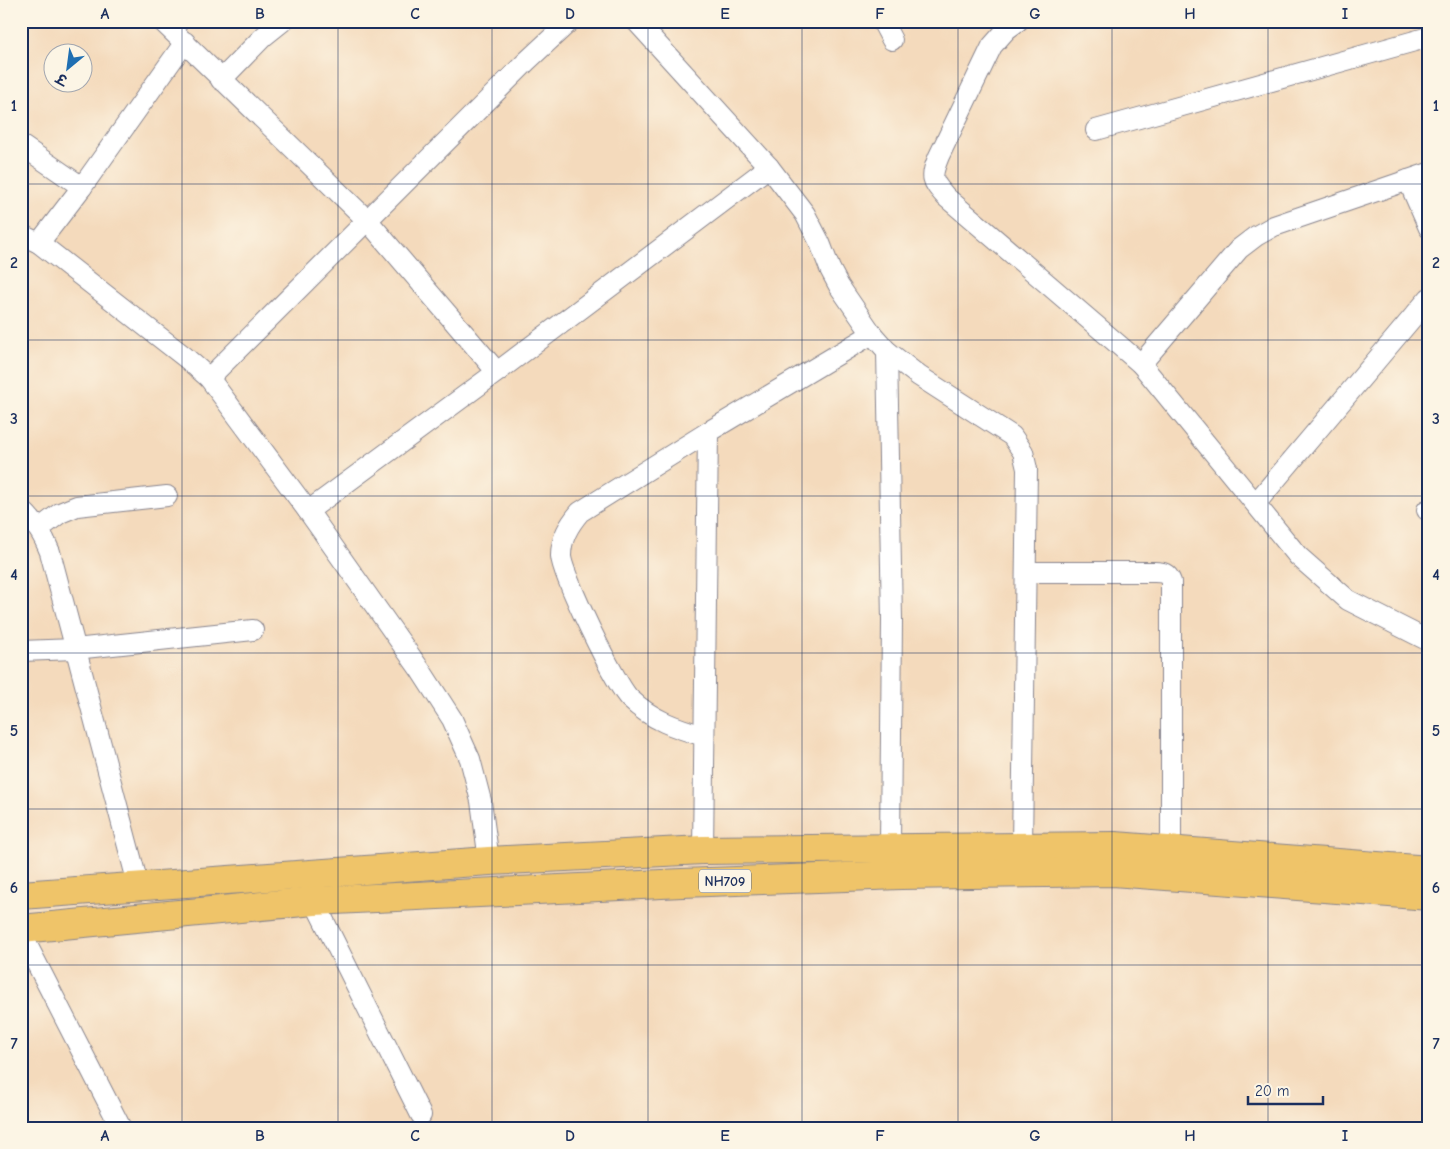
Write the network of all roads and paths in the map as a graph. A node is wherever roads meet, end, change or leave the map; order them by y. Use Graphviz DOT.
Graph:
graph roads {
  1 [pos="162,21"];
  2 [pos="283,21"];
  3 [pos="570,21"];
  4 [pos="636,21"];
  5 [pos="882,21"];
  6 [pos="1018,21"];
  7 [pos="1429,37"];
  8 [pos="892,40"];
  9 [pos="185,42"];
  10 [pos="221,80"];
  11 [pos="1096,130"];
  12 [pos="21,145"];
  13 [pos="769,168"];
  14 [pos="1429,173"];
  15 [pos="1408,180"];
  16 [pos="82,187"];
  17 [pos="368,221"];
  18 [pos="1429,228"];
  19 [pos="30,240"];
  20 [pos="1429,298"];
  21 [pos="872,334"];
  22 [pos="887,351"];
  23 [pos="1141,364"];
  24 [pos="498,372"];
  25 [pos="209,378"];
  26 [pos="708,432"];
  27 [pos="167,496"];
  28 [pos="1256,503"];
  29 [pos="21,509"];
  30 [pos="308,511"];
  31 [pos="39,529"];
  32 [pos="1026,572"];
  33 [pos="253,630"];
  34 [pos="1429,641"];
  35 [pos="75,649"];
  36 [pos="21,651"];
  37 [pos="704,736"];
  38 [pos="890,847"];
  39 [pos="1022,847"];
  40 [pos="702,850"];
  41 [pos="1171,850"];
  42 [pos="489,861"];
  43 [pos="1429,870"];
  44 [pos="139,888"];
  45 [pos="21,895"];
  46 [pos="1429,896"];
  47 [pos="314,901"];
  48 [pos="21,930"];
  49 [pos="21,933"];
  50 [pos="421,1115"];
  51 [pos="121,1128"];
  1 -- 9 [label="street"];
  2 -- 10 [label="street"];
  3 -- 17 [label="street"];
  4 -- 13 [label="street"];
  5 -- 8 [label="street"];
  6 -- 23 [label="street"];
  7 -- 11 [label="street"];
  9 -- 10 [label="street"];
  9 -- 16 [label="street"];
  10 -- 17 [label="street"];
  12 -- 16 [label="street"];
  13 -- 21 [label="street"];
  13 -- 24 [label="street"];
  14 -- 15 [label="street"];
  15 -- 18 [label="street"];
  15 -- 23 [label="street"];
  16 -- 19 [label="street"];
  17 -- 24 [label="street"];
  17 -- 25 [label="street"];
  19 -- 25 [label="street"];
  20 -- 28 [label="street"];
  21 -- 22 [label="street"];
  21 -- 26 [label="street"];
  22 -- 32 [label="street"];
  22 -- 38 [label="street"];
  23 -- 28 [label="street"];
  24 -- 30 [label="street"];
  25 -- 30 [label="street"];
  26 -- 37 [label="street"];
  26 -- 37 [label="street"];
  27 -- 31 [label="street"];
  28 -- 34 [label="street"];
  29 -- 31 [label="street"];
  30 -- 42 [label="street"];
  31 -- 35 [label="street"];
  32 -- 39 [label="street"];
  32 -- 41 [label="street"];
  33 -- 35 [label="street"];
  35 -- 36 [label="street"];
  35 -- 44 [label="street"];
  37 -- 40 [label="street"];
  38 -- 39 [label="highway, NH709"];
  38 -- 40 [label="highway, NH709"];
  39 -- 41 [label="highway, NH709"];
  40 -- 42 [label="highway, NH709"];
  41 -- 43 [label="highway, NH709"];
  42 -- 44 [label="highway, NH709"];
  44 -- 45 [label="highway, NH709"];
  46 -- 47 [label="highway, NH709"];
  47 -- 48 [label="highway, NH709"];
  47 -- 50 [label="street"];
  49 -- 51 [label="street"];
}
